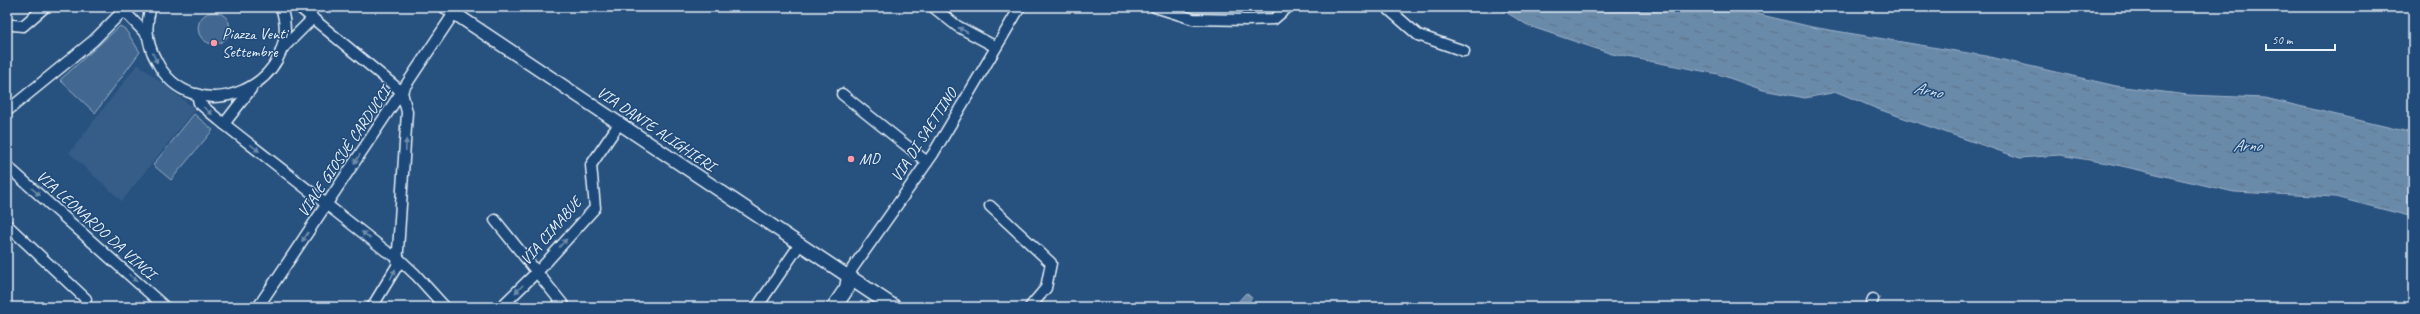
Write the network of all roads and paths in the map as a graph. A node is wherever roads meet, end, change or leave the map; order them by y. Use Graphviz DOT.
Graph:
graph roads {
  1 [pos="45,7"];
  2 [pos="151,7"];
  3 [pos="281,7"];
  4 [pos="299,7"];
  5 [pos="933,7"];
  6 [pos="1020,7"];
  7 [pos="1155,7"];
  8 [pos="1288,7"];
  9 [pos="1386,7"];
  10 [pos="125,8"];
  11 [pos="450,10"];
  12 [pos="313,18"];
  13 [pos="9,25"];
  14 [pos="148,36"];
  15 [pos="996,47"];
  16 [pos="281,50"];
  17 [pos="1464,51"];
  18 [pos="253,86"];
  19 [pos="402,92"];
  20 [pos="197,94"];
  21 [pos="842,94"];
  22 [pos="7,111"];
  23 [pos="224,124"];
  24 [pos="619,124"];
  25 [pos="927,162"];
  26 [pos="7,166"];
  27 [pos="327,205"];
  28 [pos="990,206"];
  29 [pos="495,220"];
  30 [pos="7,225"];
  31 [pos="800,244"];
  32 [pos="398,258"];
  33 [pos="537,272"];
  34 [pos="849,277"];
  35 [pos="86,298"];
  36 [pos="165,307"];
  37 [pos="258,307"];
  38 [pos="372,307"];
  39 [pos="445,307"];
  40 [pos="501,307"];
  41 [pos="566,307"];
  42 [pos="757,307"];
  43 [pos="834,307"];
  44 [pos="894,307"];
  45 [pos="1030,307"];
  1 -- 13 [label="street"];
  2 -- 14 [label="street"];
  3 -- 16 [label="street"];
  4 -- 12 [label="street"];
  15 -- 5 [label="street, one-way"];
  6 -- 15 [label="street, VIA DI SAETTINO"];
  7 -- 8 [label="street"];
  9 -- 17 [label="street"];
  10 -- 14 [label="street"];
  10 -- 22 [label="street"];
  11 -- 19 [label="street, VIALE GIOSUÈ CARDUCCI"];
  11 -- 24 [label="street, VIA DANTE ALIGHIERI"];
  12 -- 16 [label="street"];
  12 -- 19 [label="street"];
  14 -- 20 [label="street, one-way"];
  15 -- 25 [label="street, VIA DI SAETTINO"];
  16 -- 18 [label="street"];
  18 -- 20 [label="street"];
  18 -- 23 [label="street"];
  19 -- 27 [label="street, VIALE GIOSUÈ CARDUCCI, one-way"];
  32 -- 19 [label="street, one-way"];
  20 -- 23 [label="street, one-way"];
  21 -- 25 [label="street"];
  23 -- 27 [label="street, one-way"];
  24 -- 31 [label="street, VIA DANTE ALIGHIERI"];
  33 -- 24 [label="street, VIA CIMABUE, one-way"];
  25 -- 34 [label="street, VIA DI SAETTINO"];
  26 -- 36 [label="street, VIA LEONARDO DA VINCI, one-way"];
  32 -- 27 [label="street, one-way"];
  27 -- 37 [label="street, VIALE GIOSUÈ CARDUCCI, one-way"];
  28 -- 45 [label="street"];
  29 -- 33 [label="street"];
  30 -- 35 [label="street"];
  31 -- 34 [label="street, VIA DANTE ALIGHIERI"];
  31 -- 42 [label="street"];
  38 -- 32 [label="street, one-way"];
  32 -- 39 [label="street"];
  33 -- 40 [label="street, VIA CIMABUE, one-way"];
  33 -- 41 [label="street"];
  34 -- 43 [label="main road"];
  34 -- 44 [label="main road"];
}
